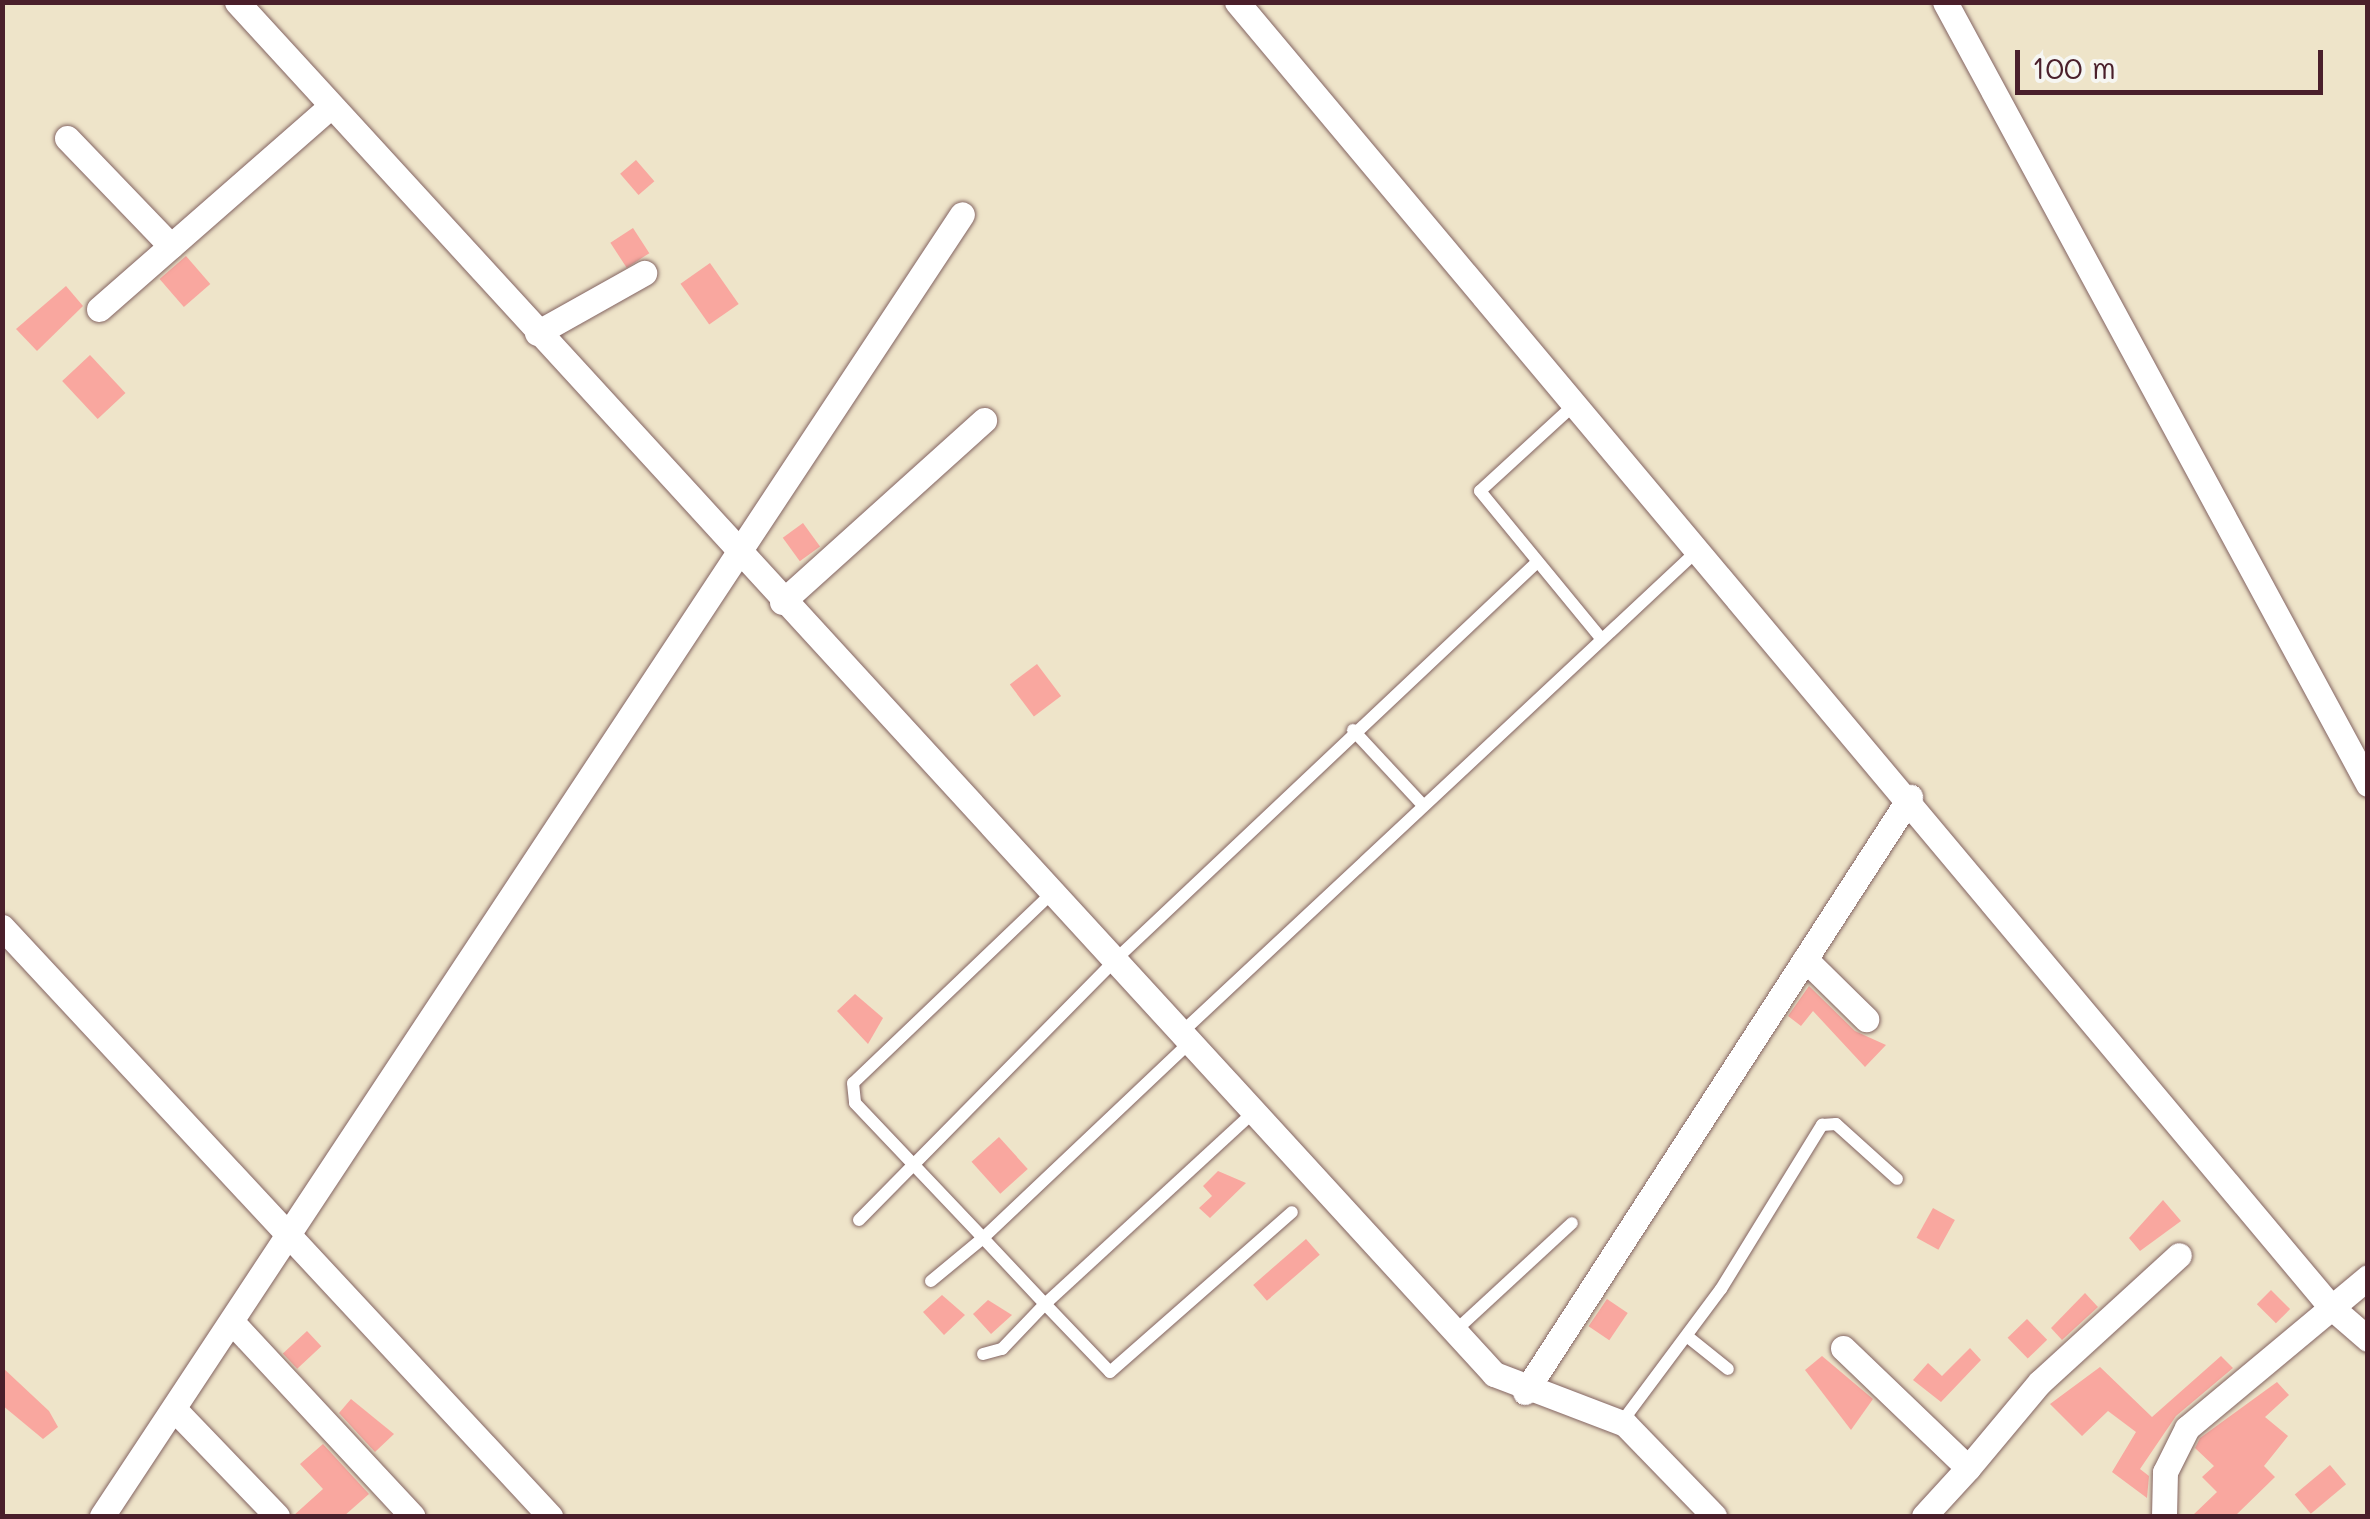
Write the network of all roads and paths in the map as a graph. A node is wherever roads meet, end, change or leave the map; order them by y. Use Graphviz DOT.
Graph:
graph roads {
  1 [pos="237,2"];
  2 [pos="1237,2"];
  3 [pos="1945,2"];
  4 [pos="331,106"];
  5 [pos="68,138"];
  6 [pos="962,214"];
  7 [pos="171,246"];
  8 [pos="644,273"];
  9 [pos="99,308"];
  10 [pos="537,333"];
  11 [pos="1578,401"];
  12 [pos="984,420"];
  13 [pos="1701,547"];
  14 [pos="736,554"];
  15 [pos="1535,564"];
  16 [pos="782,602"];
  17 [pos="1600,637"];
  18 [pos="1353,730"];
  19 [pos="2368,784"];
  20 [pos="1910,797"];
  21 [pos="1420,802"];
  22 [pos="1052,893"];
  23 [pos="2,927"];
  24 [pos="1805,959"];
  25 [pos="1114,961"];
  26 [pos="1866,1019"];
  27 [pos="1185,1038"];
  28 [pos="1254,1112"];
  29 [pos="916,1167"];
  30 [pos="1898,1180"];
  31 [pos="1292,1212"];
  32 [pos="859,1220"];
  33 [pos="1572,1223"];
  34 [pos="288,1234"];
  35 [pos="983,1238"];
  36 [pos="2179,1256"];
  37 [pos="2368,1277"];
  38 [pos="931,1281"];
  39 [pos="1046,1304"];
  40 [pos="2331,1307"];
  41 [pos="232,1322"];
  42 [pos="1455,1331"];
  43 [pos="1688,1336"];
  44 [pos="2368,1339"];
  45 [pos="1843,1348"];
  46 [pos="983,1354"];
  47 [pos="1728,1369"];
  48 [pos="1525,1392"];
  49 [pos="175,1410"];
  50 [pos="1620,1423"];
  51 [pos="1968,1468"];
  52 [pos="102,1516"];
  53 [pos="277,1516"];
  54 [pos="412,1516"];
  55 [pos="550,1516"];
  56 [pos="1714,1516"];
  57 [pos="1924,1516"];
  58 [pos="2164,1516"];
  1 -- 4 [label="street"];
  2 -- 11 [label="street"];
  3 -- 19 [label="street"];
  4 -- 7 [label="street"];
  4 -- 10 [label="street"];
  5 -- 7 [label="street"];
  6 -- 14 [label="street"];
  7 -- 9 [label="street"];
  8 -- 10 [label="street"];
  10 -- 14 [label="street"];
  11 -- 13 [label="street"];
  11 -- 15 [label="lane"];
  12 -- 16 [label="street"];
  13 -- 17 [label="lane"];
  13 -- 20 [label="street"];
  14 -- 16 [label="street"];
  14 -- 34 [label="street"];
  15 -- 17 [label="lane"];
  15 -- 18 [label="lane"];
  16 -- 22 [label="street"];
  17 -- 21 [label="lane"];
  18 -- 21 [label="lane"];
  18 -- 25 [label="lane"];
  20 -- 24 [label="street"];
  20 -- 40 [label="street"];
  21 -- 27 [label="lane"];
  22 -- 25 [label="street"];
  22 -- 29 [label="lane"];
  23 -- 34 [label="street"];
  24 -- 26 [label="street"];
  24 -- 48 [label="street"];
  25 -- 27 [label="street"];
  25 -- 29 [label="lane"];
  27 -- 28 [label="street"];
  27 -- 35 [label="lane"];
  28 -- 39 [label="lane"];
  28 -- 42 [label="street"];
  29 -- 32 [label="lane"];
  29 -- 35 [label="lane"];
  30 -- 43 [label="lane"];
  31 -- 39 [label="lane"];
  33 -- 42 [label="lane"];
  34 -- 41 [label="street"];
  34 -- 55 [label="street"];
  35 -- 38 [label="lane"];
  35 -- 39 [label="lane"];
  36 -- 51 [label="street"];
  37 -- 40 [label="street"];
  39 -- 46 [label="lane"];
  40 -- 44 [label="street"];
  40 -- 58 [label="street"];
  41 -- 49 [label="street"];
  41 -- 54 [label="street"];
  42 -- 48 [label="street"];
  43 -- 47 [label="lane"];
  43 -- 50 [label="lane"];
  45 -- 51 [label="street"];
  48 -- 50 [label="street"];
  49 -- 52 [label="street"];
  49 -- 53 [label="street"];
  50 -- 56 [label="street"];
  51 -- 57 [label="street"];
}
